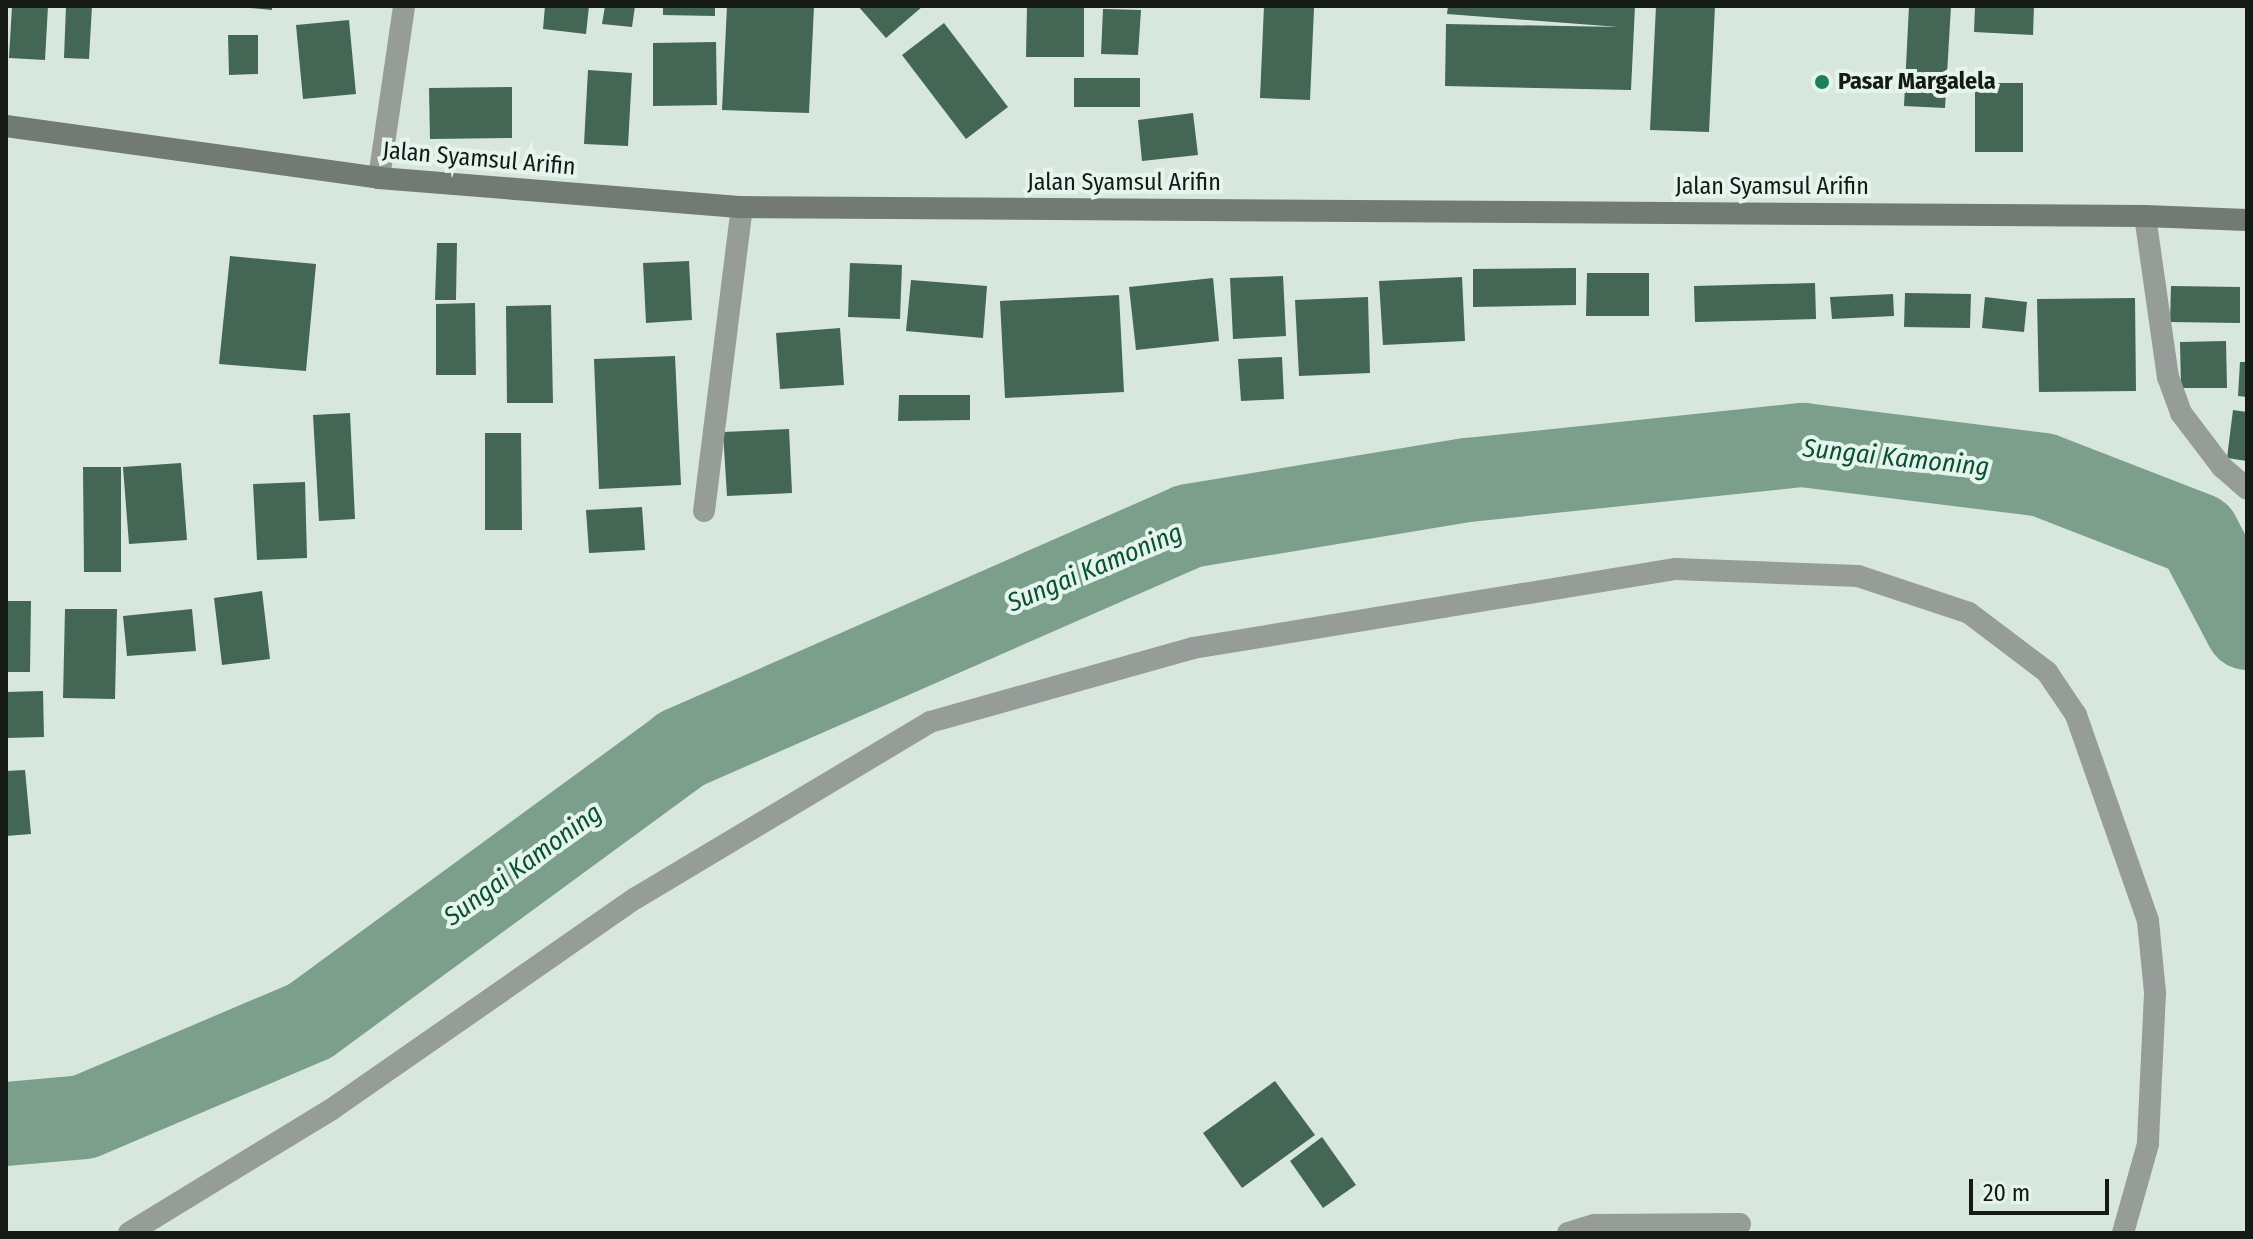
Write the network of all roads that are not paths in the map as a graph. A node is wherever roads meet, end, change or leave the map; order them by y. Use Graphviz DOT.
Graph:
graph roads {
  1 [pos="404,6"];
  2 [pos="6,126"];
  3 [pos="379,178"];
  4 [pos="742,207"];
  5 [pos="2145,216"];
  6 [pos="2247,220"];
  7 [pos="2247,489"];
  8 [pos="704,511"];
  9 [pos="1740,1224"];
  10 [pos="129,1233"];
  11 [pos="1568,1233"];
  12 [pos="2123,1233"];
  1 -- 3 [label="street"];
  2 -- 3 [label="main road, Jalan Syamsul Arifin"];
  3 -- 4 [label="main road, Jalan Syamsul Arifin"];
  4 -- 5 [label="main road, Jalan Syamsul Arifin"];
  4 -- 8 [label="street"];
  5 -- 6 [label="main road, Jalan Syamsul Arifin"];
  5 -- 7 [label="street"];
  9 -- 11 [label="street"];
  10 -- 12 [label="street"];
}
